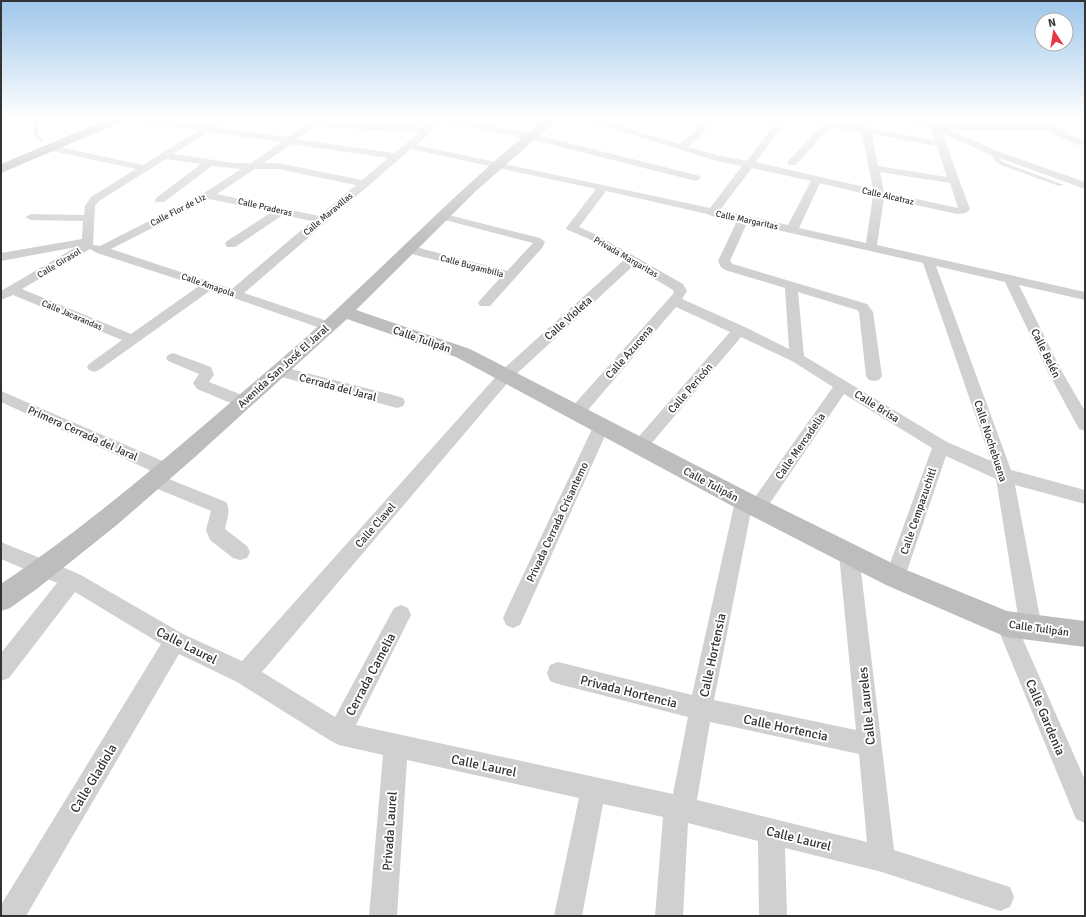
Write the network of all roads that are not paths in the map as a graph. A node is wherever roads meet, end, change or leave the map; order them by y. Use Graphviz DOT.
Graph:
graph roads {
  1 [pos="16,161"];
  2 [pos="113,161"];
  3 [pos="155,161"];
  4 [pos="194,161"];
  5 [pos="260,161"];
  6 [pos="390,161"];
  7 [pos="483,161"];
  8 [pos="502,161"];
  9 [pos="628,161"];
  10 [pos="730,161"];
  11 [pos="751,161"];
  12 [pos="873,161"];
  13 [pos="947,161"];
  14 [pos="999,161"];
  15 [pos="1015,161"];
  16 [pos="209,163"];
  17 [pos="499,164"];
  18 [pos="748,164"];
  19 [pos="253,166"];
  20 [pos="144,168"];
  21 [pos="874,168"];
  22 [pos="1,169"];
  23 [pos="696,178"];
  24 [pos="817,179"];
  25 [pos="955,181"];
  26 [pos="364,183"];
  27 [pos="1061,185"];
  28 [pos="1085,186"];
  29 [pos="603,187"];
  30 [pos="208,194"];
  31 [pos="879,194"];
  32 [pos="160,200"];
  33 [pos="282,211"];
  34 [pos="712,213"];
  35 [pos="441,216"];
  36 [pos="31,217"];
  37 [pos="89,218"];
  38 [pos="743,219"];
  39 [pos="321,220"];
  40 [pos="792,230"];
  41 [pos="87,244"];
  42 [pos="231,244"];
  43 [pos="871,247"];
  44 [pos="408,249"];
  45 [pos="101,250"];
  46 [pos="1,257"];
  47 [pos="632,260"];
  48 [pos="928,260"];
  49 [pos="511,276"];
  50 [pos="1010,279"];
  51 [pos="209,285"];
  52 [pos="791,285"];
  53 [pos="7,293"];
  54 [pos="234,294"];
  55 [pos="678,296"];
  56 [pos="1085,296"];
  57 [pos="486,303"];
  58 [pos="336,319"];
  59 [pos="740,330"];
  60 [pos="132,339"];
  61 [pos="173,358"];
  62 [pos="797,358"];
  63 [pos="94,367"];
  64 [pos="279,371"];
  65 [pos="505,376"];
  66 [pos="874,376"];
  67 [pos="842,385"];
  68 [pos="1,396"];
  69 [pos="244,402"];
  70 [pos="397,402"];
  71 [pos="576,413"];
  72 [pos="1085,425"];
  73 [pos="601,427"];
  74 [pos="640,446"];
  75 [pos="941,446"];
  76 [pos="160,475"];
  77 [pos="1004,475"];
  78 [pos="1085,497"];
  79 [pos="751,504"];
  80 [pos="1,550"];
  81 [pos="240,552"];
  82 [pos="849,554"];
  83 [pos="44,570"];
  84 [pos="895,577"];
  85 [pos="72,580"];
  86 [pos="1,599"];
  87 [pos="401,615"];
  88 [pos="513,618"];
  89 [pos="1006,624"];
  90 [pos="1031,628"];
  91 [pos="1085,634"];
  92 [pos="175,641"];
  93 [pos="1,670"];
  94 [pos="558,673"];
  95 [pos="245,674"];
  96 [pos="701,709"];
  97 [pos="339,733"];
  98 [pos="870,745"];
  99 [pos="396,746"];
  100 [pos="593,789"];
  101 [pos="680,808"];
  102 [pos="1085,810"];
  103 [pos="771,831"];
  104 [pos="882,859"];
  105 [pos="1000,897"];
  106 [pos="10,916"];
  107 [pos="383,916"];
  108 [pos="568,916"];
  109 [pos="669,916"];
  110 [pos="773,916"];
  1 -- 22 [label="main road"];
  2 -- 20 [label="street"];
  3 -- 20 [label="street, Calle Girasol"];
  4 -- 16 [label="street"];
  5 -- 19 [label="street, Calle Flor de Liz"];
  6 -- 26 [label="street, Calle Maravillas"];
  7 -- 17 [label="street, Calle Margaritas"];
  8 -- 17 [label="street, Avenida San José El Jaral"];
  9 -- 23 [label="street"];
  10 -- 18 [label="street, Calle Alcatraz"];
  11 -- 18 [label="street"];
  12 -- 21 [label="street"];
  13 -- 25 [label="street"];
  14 -- 27 [label="lane"];
  15 -- 28 [label="street"];
  16 -- 19 [label="street"];
  16 -- 32 [label="street"];
  17 -- 29 [label="street, Calle Margaritas"];
  17 -- 35 [label="street, Avenida San José El Jaral"];
  18 -- 24 [label="street, Calle Alcatraz"];
  18 -- 34 [label="street"];
  19 -- 26 [label="street"];
  19 -- 30 [label="street, Calle Flor de Liz"];
  20 -- 37 [label="street, Calle Girasol"];
  21 -- 25 [label="street"];
  21 -- 31 [label="street"];
  24 -- 31 [label="street, Calle Alcatraz"];
  24 -- 40 [label="street"];
  25 -- 31 [label="street, Calle Alcatraz"];
  26 -- 39 [label="street, Calle Maravillas"];
  29 -- 34 [label="street, Calle Margaritas"];
  29 -- 47 [label="street, Privada Margaritas"];
  30 -- 33 [label="street, Calle Praderas"];
  30 -- 45 [label="street, Calle Flor de Liz"];
  31 -- 43 [label="street"];
  33 -- 39 [label="street, Calle Praderas"];
  33 -- 42 [label="street"];
  34 -- 38 [label="street, Calle Margaritas"];
  35 -- 44 [label="street, Avenida San José El Jaral"];
  35 -- 49 [label="street, Calle Bugambilia"];
  36 -- 37 [label="street"];
  37 -- 41 [label="street, Calle Girasol"];
  38 -- 40 [label="street, Calle Margaritas"];
  38 -- 52 [label="street"];
  39 -- 54 [label="street, Calle Maravillas"];
  40 -- 43 [label="street, Calle Margaritas"];
  41 -- 45 [label="street, Calle Amapola"];
  41 -- 46 [label="street"];
  41 -- 53 [label="street, Calle Girasol"];
  43 -- 48 [label="street, Calle Margaritas"];
  44 -- 49 [label="street, Calle Bugambilia"];
  44 -- 58 [label="street, Avenida San José El Jaral"];
  45 -- 51 [label="street, Calle Amapola"];
  47 -- 55 [label="street, Privada Margaritas"];
  47 -- 65 [label="street, Calle Violeta"];
  48 -- 50 [label="street, Calle Margaritas"];
  48 -- 77 [label="street, Calle Nochebuena"];
  49 -- 57 [label="street"];
  50 -- 56 [label="street, Calle Margaritas"];
  50 -- 72 [label="street, Calle Belén"];
  51 -- 54 [label="street, Calle Amapola"];
  51 -- 60 [label="street"];
  52 -- 62 [label="street"];
  52 -- 66 [label="street"];
  53 -- 60 [label="street, Calle Jacarandas"];
  54 -- 58 [label="street, Calle Amapola"];
  55 -- 59 [label="street, Calle Brisa"];
  55 -- 71 [label="street, Calle Azucena"];
  58 -- 64 [label="street, Avenida San José El Jaral"];
  58 -- 65 [label="street, Calle Tulipán"];
  59 -- 62 [label="street, Calle Brisa"];
  59 -- 74 [label="street, Calle Pericón"];
  60 -- 63 [label="street"];
  61 -- 69 [label="street"];
  62 -- 67 [label="street, Calle Brisa"];
  64 -- 69 [label="street, Avenida San José El Jaral"];
  64 -- 70 [label="street, Cerrada del Jaral"];
  65 -- 71 [label="street, Calle Tulipán"];
  65 -- 95 [label="street, Calle Clavel"];
  67 -- 75 [label="street, Calle Brisa"];
  67 -- 79 [label="street, Calle Mercadelia"];
  68 -- 76 [label="street, Primera Cerrada del Jaral"];
  69 -- 76 [label="street, Avenida San José El Jaral"];
  71 -- 73 [label="street, Calle Tulipán"];
  73 -- 74 [label="street, Calle Tulipán"];
  73 -- 88 [label="street, Privada Cerrada Crisantemo"];
  74 -- 79 [label="street, Calle Tulipán"];
  75 -- 77 [label="street, Calle Brisa"];
  75 -- 84 [label="street, Calle Cempazuchitl"];
  76 -- 81 [label="street, Primera Cerrada del Jaral"];
  76 -- 83 [label="street, Avenida San José El Jaral"];
  77 -- 78 [label="street, Calle Brisa"];
  77 -- 90 [label="street, Calle Nochebuena"];
  79 -- 82 [label="street, Calle Tulipán"];
  79 -- 96 [label="street, Calle Hortensia"];
  80 -- 83 [label="street, Calle Laurel"];
  82 -- 84 [label="street, Calle Tulipán"];
  82 -- 98 [label="street, Calle Laureles"];
  83 -- 85 [label="street, Calle Laurel"];
  83 -- 86 [label="street, Avenida San José El Jaral"];
  84 -- 89 [label="street, Calle Tulipán"];
  85 -- 92 [label="street, Calle Laurel"];
  85 -- 93 [label="street"];
  87 -- 97 [label="street, Cerrada Camelia"];
  89 -- 90 [label="street, Calle Tulipán"];
  89 -- 102 [label="street, Calle Gardenia"];
  90 -- 91 [label="street, Calle Tulipán"];
  92 -- 95 [label="street, Calle Laurel"];
  92 -- 106 [label="street, Calle Gladiola"];
  94 -- 96 [label="street, Privada Hortencia"];
  95 -- 97 [label="street, Calle Laurel"];
  96 -- 98 [label="street, Calle Hortencia"];
  96 -- 101 [label="street, Calle Hortensia"];
  97 -- 99 [label="street, Calle Laurel"];
  98 -- 104 [label="street, Calle Laureles"];
  99 -- 100 [label="street, Calle Laurel"];
  99 -- 107 [label="street, Privada Laurel"];
  100 -- 101 [label="street, Calle Laurel"];
  100 -- 108 [label="street"];
  101 -- 103 [label="street, Calle Laurel"];
  101 -- 109 [label="street, Calle Hortensia"];
  103 -- 104 [label="street, Calle Laurel"];
  103 -- 110 [label="street"];
  104 -- 105 [label="street, Calle Laurel"];
}
